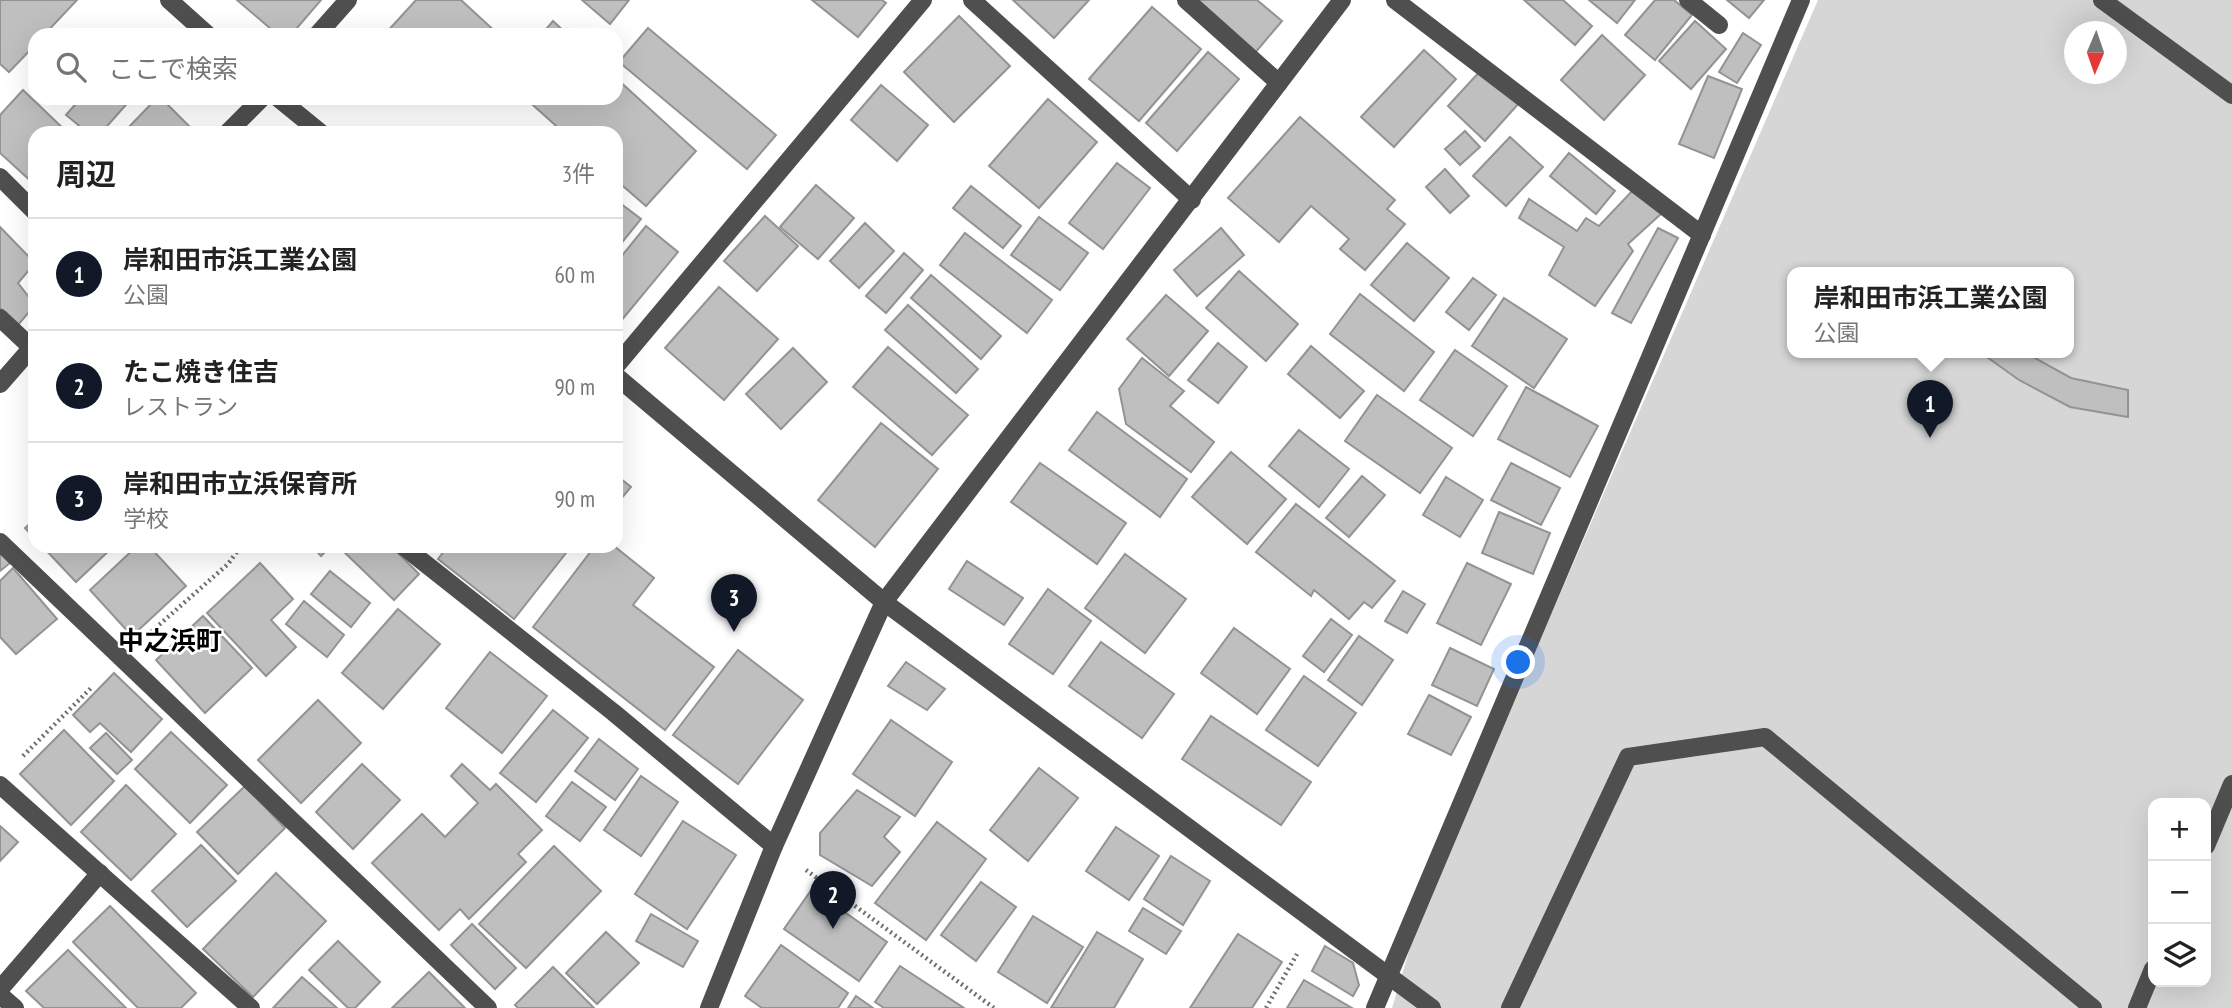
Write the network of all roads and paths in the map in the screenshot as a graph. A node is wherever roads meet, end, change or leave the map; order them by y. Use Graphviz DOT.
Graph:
graph roads {
  1 [pos="169,0"];
  2 [pos="348,0"];
  3 [pos="923,0"];
  4 [pos="972,0"];
  5 [pos="1186,0"];
  6 [pos="1342,0"];
  7 [pos="1395,0"];
  8 [pos="1688,0"];
  9 [pos="1801,0"];
  10 [pos="2102,0"];
  11 [pos="1719,24"];
  12 [pos="200,28"];
  13 [pos="323,28"];
  14 [pos="1279,83"];
  15 [pos="2232,95"];
  16 [pos="255,105"];
  17 [pos="287,105"];
  18 [pos="235,126"];
  19 [pos="312,126"];
  20 [pos="0,177"];
  21 [pos="1192,200"];
  22 [pos="28,205"];
  23 [pos="1702,235"];
  24 [pos="0,318"];
  25 [pos="28,342"];
  26 [pos="28,352"];
  27 [pos="623,358"];
  28 [pos="623,382"];
  29 [pos="0,384"];
  30 [pos="0,542"];
  31 [pos="412,553"];
  32 [pos="884,602"];
  33 [pos="2232,784"];
  34 [pos="0,785"];
  35 [pos="2211,834"];
  36 [pos="774,846"];
  37 [pos="100,873"];
  38 [pos="1315,921"];
  39 [pos="1388,975"];
  40 [pos="2148,981"];
  41 [pos="0,989"];
  42 [pos="0,995"];
  43 [pos="15,1008"];
  44 [pos="251,1008"];
  45 [pos="488,1008"];
  46 [pos="709,1008"];
  47 [pos="995,1008"];
  48 [pos="1266,1008"];
  49 [pos="1375,1008"];
  50 [pos="1432,1008"];
  51 [pos="1510,1008"];
  52 [pos="2093,1008"];
  53 [pos="2137,1008"];
  1 -- 12 [label="street"];
  2 -- 13 [label="street"];
  3 -- 27 [label="street"];
  4 -- 21 [label="street"];
  5 -- 14 [label="street"];
  6 -- 14 [label="street"];
  7 -- 23 [label="street"];
  8 -- 11 [label="street"];
  9 -- 23 [label="street"];
  10 -- 15 [label="street"];
  14 -- 21 [label="street"];
  16 -- 18 [label="street"];
  17 -- 19 [label="street"];
  20 -- 22 [label="street"];
  21 -- 32 [label="street"];
  23 -- 39 [label="street"];
  24 -- 25 [label="street"];
  26 -- 29 [label="street"];
  28 -- 32 [label="street"];
  30 -- 45 [label="street"];
  31 -- 36 [label="street"];
  32 -- 36 [label="street"];
  32 -- 38 [label="street"];
  33 -- 35 [label="street"];
  34 -- 37 [label="street"];
  36 -- 46 [label="street"];
  36 -- 47 [label="path"];
  37 -- 41 [label="street"];
  37 -- 44 [label="street"];
  38 -- 39 [label="street"];
  38 -- 48 [label="path"];
  39 -- 49 [label="street"];
  39 -- 50 [label="street"];
  40 -- 53 [label="street"];
  42 -- 43 [label="street"];
  51 -- 52 [label="street"];
}
